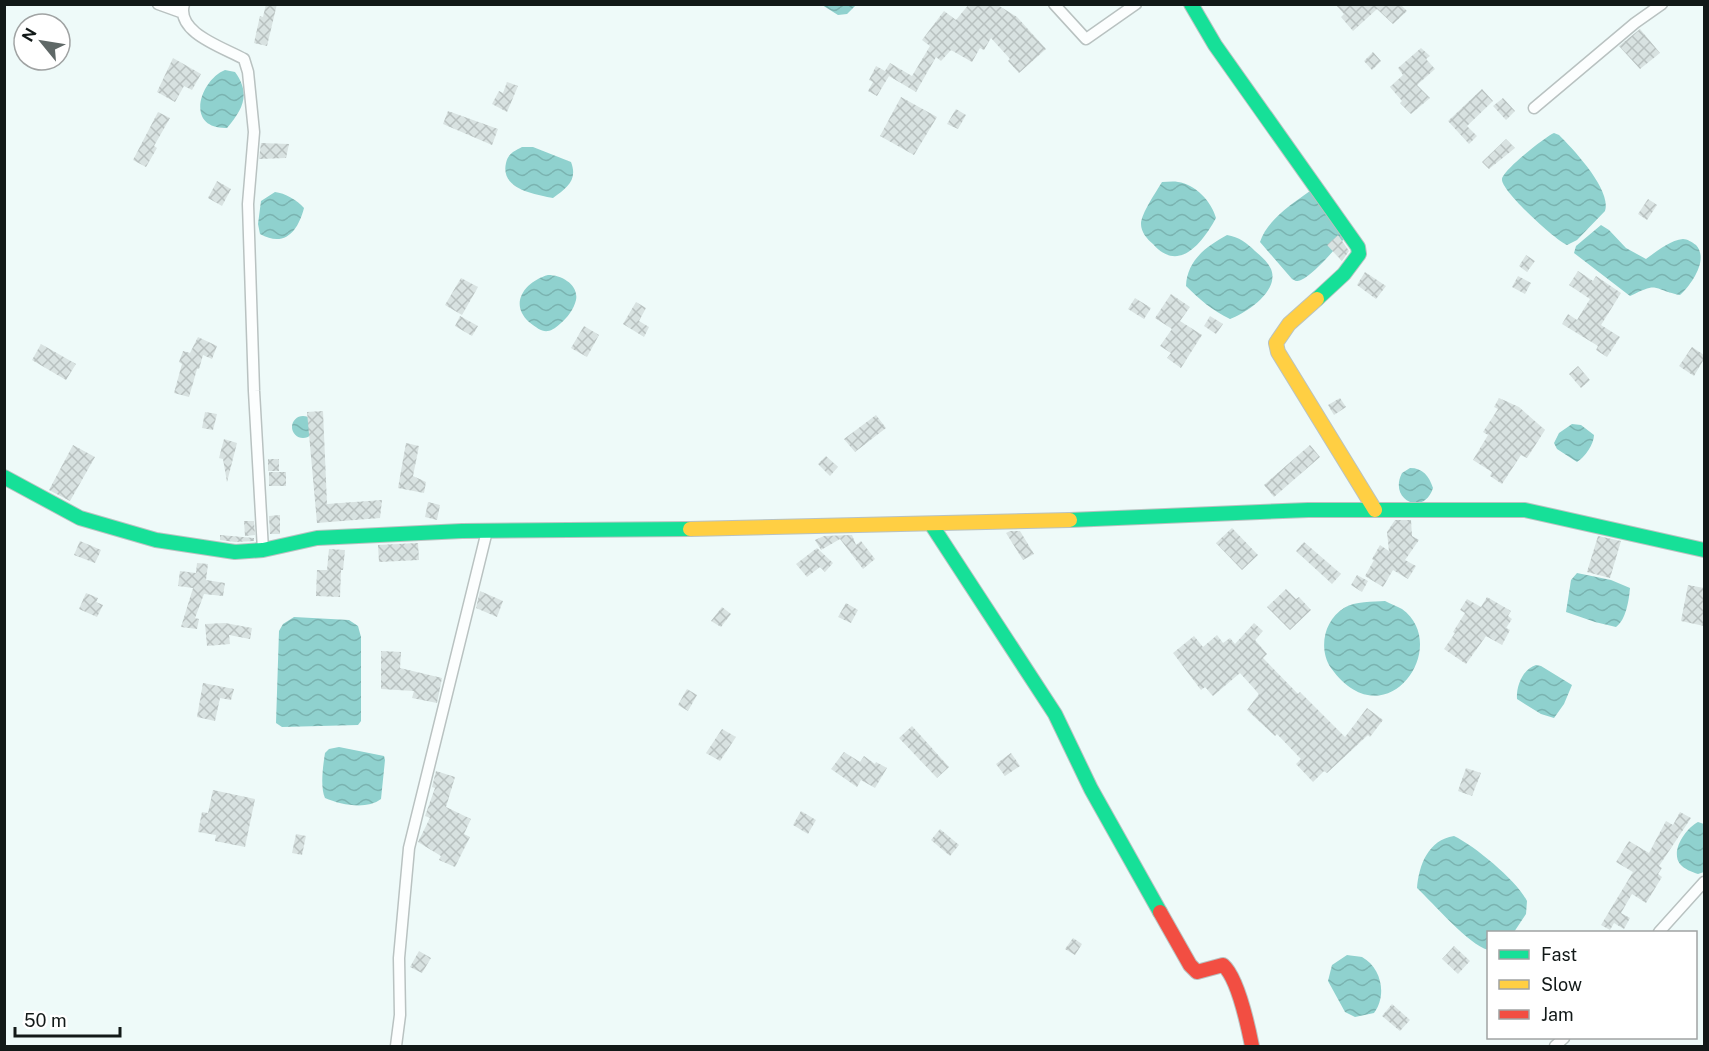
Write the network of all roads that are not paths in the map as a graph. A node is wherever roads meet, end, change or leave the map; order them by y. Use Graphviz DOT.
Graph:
graph roads {
  1 [pos="158,4"];
  2 [pos="1054,4"];
  3 [pos="1136,4"];
  4 [pos="1191,4"];
  5 [pos="1662,4"];
  6 [pos="183,9"];
  7 [pos="1534,108"];
  8 [pos="4,477"];
  9 [pos="1375,510"];
  10 [pos="931,524"];
  11 [pos="487,531"];
  12 [pos="263,550"];
  13 [pos="1704,550"];
  14 [pos="1704,882"];
  15 [pos="1661,931"];
  16 [pos="396,1047"];
  17 [pos="1252,1047"];
  1 -- 6 [label="street"];
  2 -- 3 [label="street"];
  4 -- 9 [label="street"];
  5 -- 7 [label="street"];
  6 -- 12 [label="street"];
  8 -- 12 [label="street"];
  9 -- 10 [label="street"];
  9 -- 13 [label="street"];
  10 -- 11 [label="street"];
  10 -- 17 [label="street"];
  11 -- 12 [label="street"];
  11 -- 16 [label="street"];
  14 -- 15 [label="street"];
}
